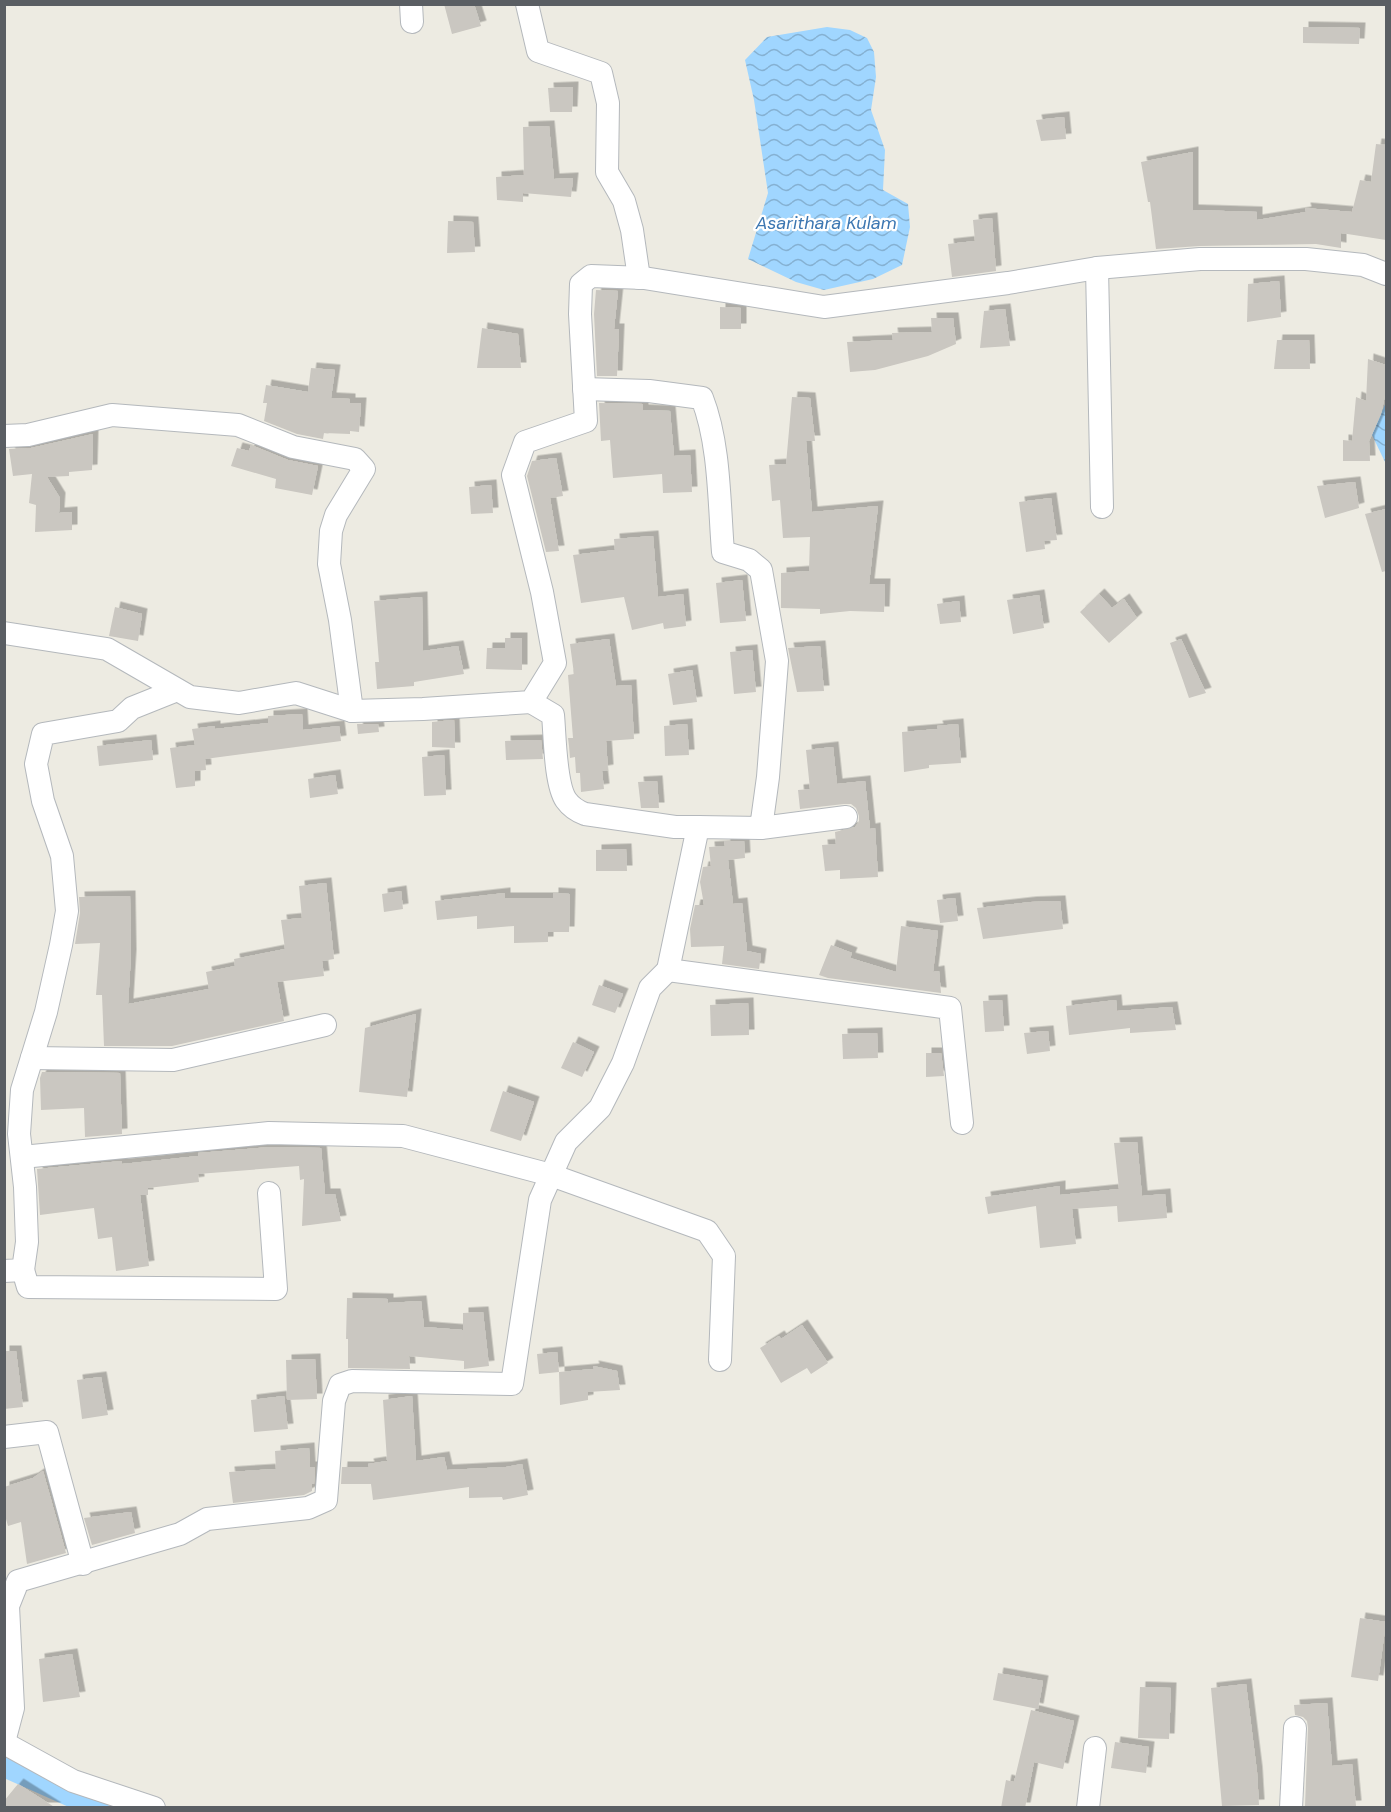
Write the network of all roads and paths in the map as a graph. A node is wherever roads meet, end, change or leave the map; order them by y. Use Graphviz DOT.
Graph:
graph roads {
  1 [pos="527,4"];
  2 [pos="1097,268"];
  3 [pos="1386,274"];
  4 [pos="639,278"];
  5 [pos="584,389"];
  6 [pos="4,436"];
  7 [pos="1102,507"];
  8 [pos="4,633"];
  9 [pos="177,690"];
  10 [pos="531,702"];
  11 [pos="352,711"];
  12 [pos="846,817"];
  13 [pos="698,827"];
  14 [pos="761,828"];
  15 [pos="668,970"];
  16 [pos="325,1025"];
  17 [pos="32,1058"];
  18 [pos="962,1123"];
  19 [pos="22,1157"];
  20 [pos="551,1175"];
  21 [pos="269,1193"];
  22 [pos="14,1271"];
  23 [pos="720,1360"];
  24 [pos="14,1436"];
  25 [pos="83,1564"];
  26 [pos="1295,1728"];
  27 [pos="4,1743"];
  28 [pos="1095,1748"];
  29 [pos="154,1808"];
  30 [pos="1088,1808"];
  31 [pos="1291,1808"];
  1 -- 4 [label="street"];
  2 -- 3 [label="street"];
  2 -- 4 [label="street"];
  2 -- 7 [label="street"];
  4 -- 5 [label="street"];
  5 -- 10 [label="street"];
  5 -- 14 [label="street"];
  6 -- 11 [label="street"];
  8 -- 9 [label="street"];
  9 -- 11 [label="street"];
  9 -- 17 [label="street"];
  10 -- 11 [label="street"];
  10 -- 13 [label="street"];
  12 -- 14 [label="street"];
  13 -- 14 [label="street"];
  13 -- 15 [label="street"];
  15 -- 18 [label="street"];
  15 -- 20 [label="street"];
  16 -- 17 [label="street"];
  17 -- 19 [label="street"];
  19 -- 20 [label="street"];
  19 -- 22 [label="street"];
  20 -- 23 [label="street"];
  20 -- 25 [label="street"];
  21 -- 22 [label="street"];
  24 -- 25 [label="street"];
  25 -- 27 [label="street"];
  26 -- 31 [label="street"];
  27 -- 29 [label="street"];
  28 -- 30 [label="street"];
}
